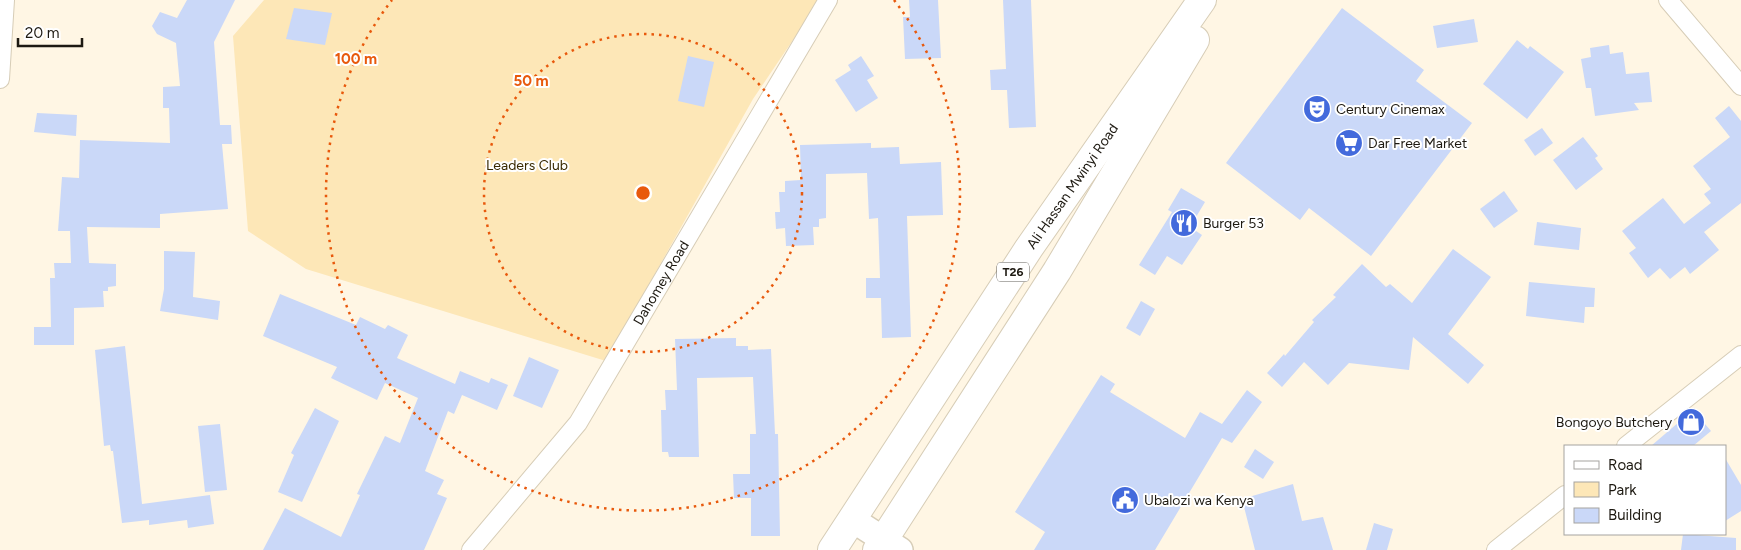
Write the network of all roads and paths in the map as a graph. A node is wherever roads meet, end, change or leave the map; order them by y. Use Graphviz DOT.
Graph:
graph roads {
  1 [pos="5,0"];
  2 [pos="828,0"];
  3 [pos="1202,0"];
  4 [pos="1219,0"];
  5 [pos="1668,0"];
  6 [pos="0,79"];
  7 [pos="1741,86"];
  8 [pos="1741,355"];
  9 [pos="1627,445"];
  10 [pos="1564,497"];
  11 [pos="853,520"];
  12 [pos="887,546"];
  13 [pos="471,550"];
  14 [pos="832,550"];
  15 [pos="1496,550"];
  1 -- 6 [label="street"];
  2 -- 13 [label="street, Dahomey Road"];
  3 -- 11 [label="highway, Ali Hassan Mwinyi Road / T26"];
  4 -- 12 [label="highway, Ali Hassan Mwinyi Road / T26"];
  5 -- 7 [label="street"];
  8 -- 9 [label="street"];
  10 -- 15 [label="street"];
  11 -- 12 [label="street"];
  11 -- 14 [label="highway, Ali Hassan Mwinyi Road / T26"];
}
